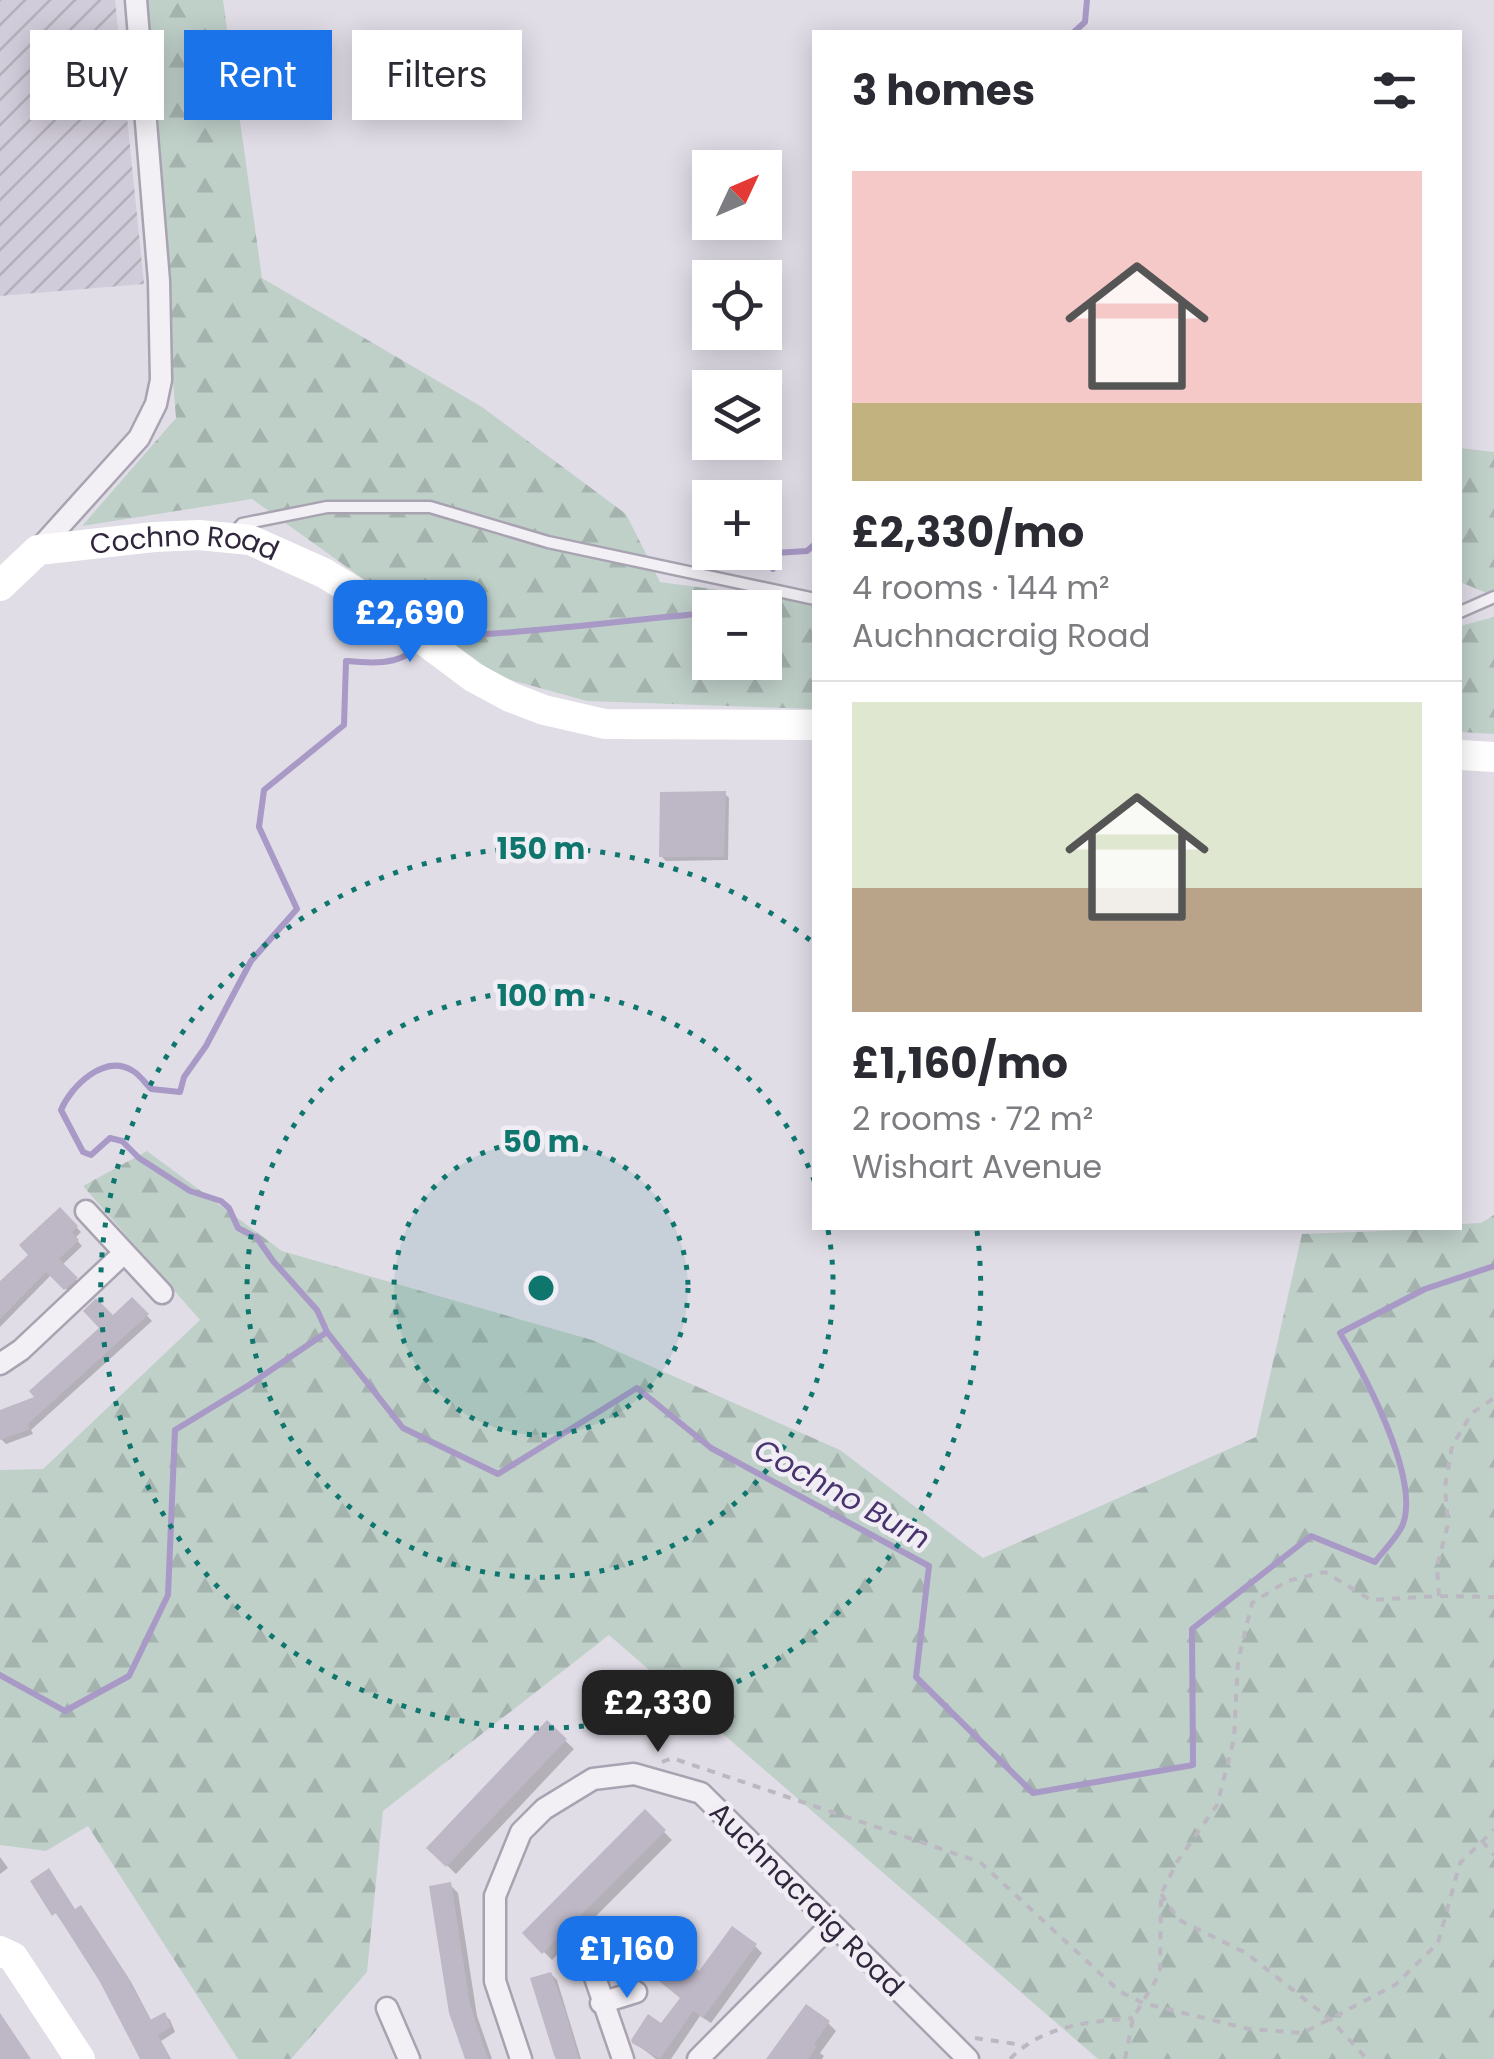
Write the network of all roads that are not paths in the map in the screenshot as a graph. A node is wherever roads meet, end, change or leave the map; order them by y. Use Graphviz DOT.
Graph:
graph roads {
  1 [pos="136,0"];
  2 [pos="231,537"];
  3 [pos="38,550"];
  4 [pos="0,586"];
  5 [pos="812,597"];
  6 [pos="1494,597"];
  7 [pos="1462,611"];
  8 [pos="812,725"];
  9 [pos="1462,756"];
  10 [pos="1494,757"];
  11 [pos="86,1211"];
  12 [pos="124,1252"];
  13 [pos="162,1293"];
  14 [pos="0,1364"];
  15 [pos="832,1924"];
  16 [pos="0,1950"];
  17 [pos="588,1957"];
  18 [pos="636,1992"];
  19 [pos="601,2002"];
  20 [pos="387,2008"];
  21 [pos="80,2059"];
  22 [pos="409,2059"];
  23 [pos="522,2059"];
  24 [pos="623,2059"];
  25 [pos="698,2059"];
  26 [pos="968,2059"];
  1 -- 3 [label="street"];
  2 -- 3 [label="street, Cochno Road"];
  2 -- 5 [label="lane"];
  2 -- 8 [label="street, Cochno Road"];
  3 -- 4 [label="street"];
  6 -- 7 [label="lane"];
  9 -- 10 [label="street"];
  11 -- 12 [label="street"];
  12 -- 13 [label="street"];
  12 -- 14 [label="street"];
  15 -- 23 [label="street, Auchnacraig Road"];
  15 -- 25 [label="street"];
  15 -- 26 [label="street, Auchnacraig Road"];
  16 -- 21 [label="street"];
  17 -- 19 [label="street"];
  18 -- 19 [label="street"];
  19 -- 24 [label="street"];
  20 -- 22 [label="street"];
}
